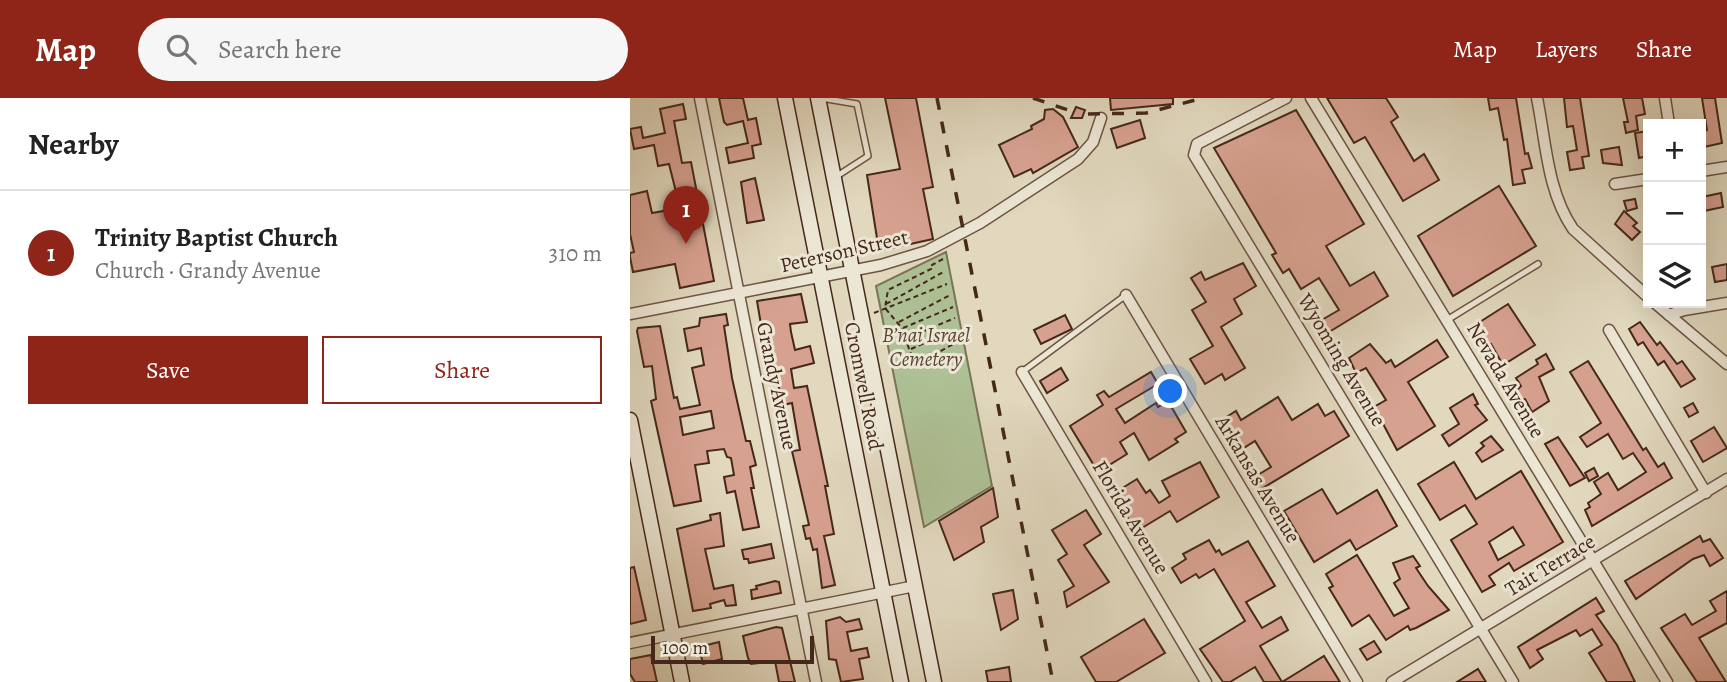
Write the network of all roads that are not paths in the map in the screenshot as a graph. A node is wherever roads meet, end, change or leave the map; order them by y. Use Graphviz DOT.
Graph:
graph roads {
  1 [pos="700,98"];
  2 [pos="785,98"];
  3 [pos="819,98"];
  4 [pos="1286,98"];
  5 [pos="1311,98"];
  6 [pos="1537,98"];
  7 [pos="1665,98"];
  8 [pos="856,101"];
  9 [pos="1101,118"];
  10 [pos="1668,119"];
  11 [pos="1727,167"];
  12 [pos="1706,170"];
  13 [pos="834,178"];
  14 [pos="1643,180"];
  15 [pos="1615,184"];
  16 [pos="1538,264"];
  17 [pos="852,270"];
  18 [pos="820,277"];
  19 [pos="1643,292"];
  20 [pos="738,293"];
  21 [pos="1126,295"];
  22 [pos="1727,303"];
  23 [pos="1661,308"];
  24 [pos="630,314"];
  25 [pos="1670,315"];
  26 [pos="1447,320"];
  27 [pos="1609,330"];
  28 [pos="1727,364"];
  29 [pos="1022,372"];
  30 [pos="630,420"];
  31 [pos="1727,479"];
  32 [pos="1706,493"];
  33 [pos="1594,561"];
  34 [pos="915,586"];
  35 [pos="883,592"];
  36 [pos="802,609"];
  37 [pos="1480,629"];
  38 [pos="673,635"];
  39 [pos="630,643"];
  40 [pos="682,682"];
  41 [pos="816,682"];
  42 [pos="901,682"];
  43 [pos="934,682"];
  44 [pos="1206,682"];
  45 [pos="1357,682"];
  46 [pos="1392,682"];
  47 [pos="1513,682"];
  48 [pos="1667,682"];
  1 -- 20 [label="street, Grandy Avenue"];
  2 -- 18 [label="street, Cromwell Road"];
  3 -- 8 [label="lane"];
  3 -- 13 [label="street, Cromwell Road"];
  4 -- 37 [label="street, Wyoming Avenue"];
  5 -- 26 [label="street, Nevada Avenue"];
  6 -- 19 [label="street"];
  7 -- 10 [label="street"];
  8 -- 13 [label="lane"];
  9 -- 17 [label="street, Peterson Street"];
  11 -- 12 [label="street"];
  13 -- 17 [label="street, Cromwell Road"];
  14 -- 15 [label="street"];
  16 -- 26 [label="lane"];
  17 -- 18 [label="street, Peterson Street"];
  17 -- 34 [label="street, Cromwell Road"];
  18 -- 20 [label="street, Peterson Street"];
  18 -- 35 [label="street, Cromwell Road"];
  20 -- 24 [label="street, Peterson Street"];
  20 -- 36 [label="street, Grandy Avenue"];
  21 -- 29 [label="lane"];
  21 -- 45 [label="street, Arkansas Avenue"];
  22 -- 25 [label="street"];
  23 -- 25 [label="street"];
  25 -- 28 [label="street"];
  26 -- 33 [label="street, Nevada Avenue"];
  27 -- 32 [label="street"];
  29 -- 44 [label="street, Florida Avenue"];
  30 -- 38 [label="street"];
  31 -- 32 [label="street, Tait Terrace"];
  32 -- 33 [label="street, Tait Terrace"];
  33 -- 37 [label="street, Tait Terrace"];
  33 -- 48 [label="street, Nevada Avenue"];
  34 -- 35 [label="street"];
  34 -- 43 [label="street, Cromwell Road"];
  35 -- 36 [label="street"];
  35 -- 42 [label="street, Cromwell Road"];
  36 -- 38 [label="street"];
  36 -- 41 [label="street, Grandy Avenue"];
  37 -- 46 [label="street, Tait Terrace"];
  37 -- 47 [label="street, Wyoming Avenue"];
  38 -- 39 [label="street"];
  38 -- 40 [label="street"];
}
